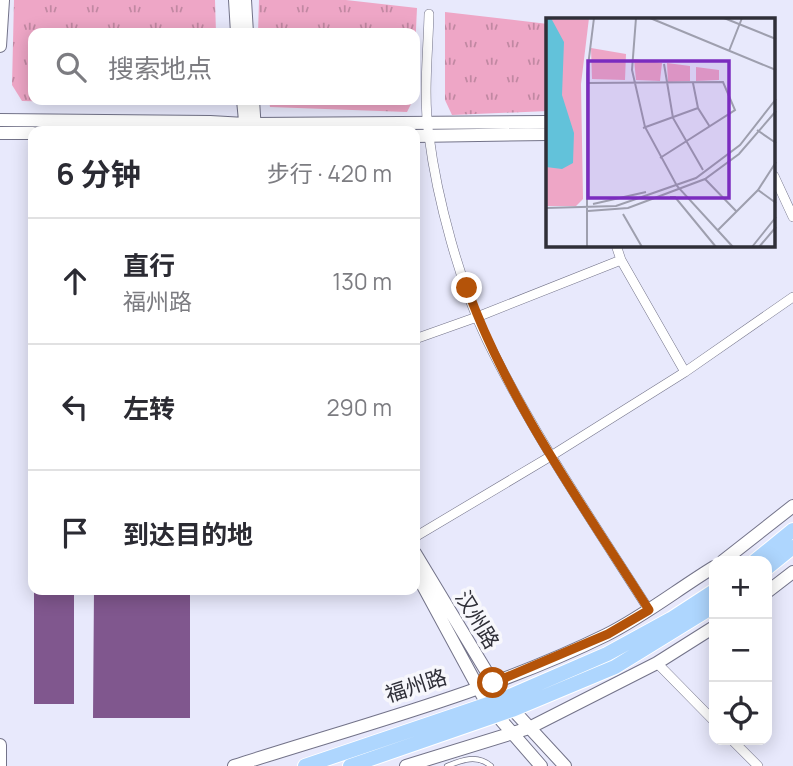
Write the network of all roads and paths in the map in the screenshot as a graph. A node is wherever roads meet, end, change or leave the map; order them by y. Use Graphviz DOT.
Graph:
graph roads {
  1 [pos="3,0"];
  2 [pos="235,0"];
  3 [pos="245,0"];
  4 [pos="429,14"];
  5 [pos="237,28"];
  6 [pos="247,28"];
  7 [pos="0,46"];
  8 [pos="244,105"];
  9 [pos="252,105"];
  10 [pos="0,120"];
  11 [pos="546,122"];
  12 [pos="237,126"];
  13 [pos="250,126"];
  14 [pos="250,126"];
  15 [pos="420,130"];
  16 [pos="428,130"];
  17 [pos="0,133"];
  18 [pos="28,133"];
  19 [pos="420,134"];
  20 [pos="546,134"];
  21 [pos="776,180"];
  22 [pos="793,217"];
  23 [pos="617,247"];
  24 [pos="621,260"];
  25 [pos="793,297"];
  26 [pos="477,317"];
  27 [pos="420,337"];
  28 [pos="685,372"];
  29 [pos="551,456"];
  30 [pos="793,506"];
  31 [pos="793,530"];
  32 [pos="420,534"];
  33 [pos="793,547"];
  34 [pos="729,556"];
  35 [pos="761,556"];
  36 [pos="420,561"];
  37 [pos="772,564"];
  38 [pos="709,570"];
  39 [pos="793,572"];
  40 [pos="420,580"];
  41 [pos="772,588"];
  42 [pos="709,594"];
  43 [pos="709,609"];
  44 [pos="649,610"];
  45 [pos="709,630"];
  46 [pos="657,663"];
  47 [pos="493,683"];
  48 [pos="477,687"];
  49 [pos="508,705"];
  50 [pos="491,710"];
  51 [pos="709,716"];
  52 [pos="529,728"];
  53 [pos="510,733"];
  54 [pos="0,745"];
  55 [pos="737,745"];
  56 [pos="0,766"];
  57 [pos="234,766"];
  58 [pos="305,766"];
  59 [pos="350,766"];
  60 [pos="406,766"];
  61 [pos="447,766"];
  62 [pos="491,766"];
  63 [pos="541,766"];
  64 [pos="565,766"];
  65 [pos="758,766"];
  1 -- 7 [label="street"];
  2 -- 5 [label="street"];
  3 -- 6 [label="street"];
  4 -- 16 [label="street"];
  8 -- 13 [label="street"];
  9 -- 14 [label="street"];
  10 -- 12 [label="street"];
  11 -- 16 [label="street"];
  15 -- 16 [label="street"];
  16 -- 19 [label="street"];
  16 -- 20 [label="street"];
  16 -- 26 [label="street"];
  17 -- 18 [label="street"];
  21 -- 22 [label="street"];
  23 -- 24 [label="street"];
  24 -- 26 [label="street"];
  24 -- 28 [label="street"];
  25 -- 28 [label="street"];
  26 -- 27 [label="street"];
  26 -- 29 [label="street"];
  28 -- 29 [label="street"];
  29 -- 32 [label="street"];
  29 -- 44 [label="street"];
  30 -- 34 [label="street"];
  31 -- 35 [label="main road"];
  33 -- 37 [label="main road"];
  36 -- 47 [label="street, 汉州路"];
  38 -- 44 [label="street, 福州路"];
  39 -- 41 [label="street"];
  40 -- 48 [label="street, 汉州路"];
  42 -- 49 [label="main road, 福州路"];
  43 -- 49 [label="main road, 福州路"];
  44 -- 47 [label="street, 福州路"];
  45 -- 46 [label="street"];
  46 -- 51 [label="street"];
  46 -- 52 [label="street"];
  47 -- 48 [label="street, 福州路"];
  47 -- 49 [label="street, 汉州路"];
  48 -- 50 [label="street, 汉州路"];
  48 -- 57 [label="street, 福州路"];
  49 -- 50 [label="main road, 福州路"];
  49 -- 52 [label="street, 汉州路"];
  50 -- 53 [label="street, 汉州路"];
  50 -- 58 [label="main road, 福州路"];
  50 -- 59 [label="main road, 福州路"];
  52 -- 53 [label="street"];
  52 -- 64 [label="street, 汉州路"];
  53 -- 60 [label="street"];
  53 -- 63 [label="street, 汉州路"];
  54 -- 56 [label="street"];
  55 -- 65 [label="street"];
  61 -- 62 [label="lane"];
}
